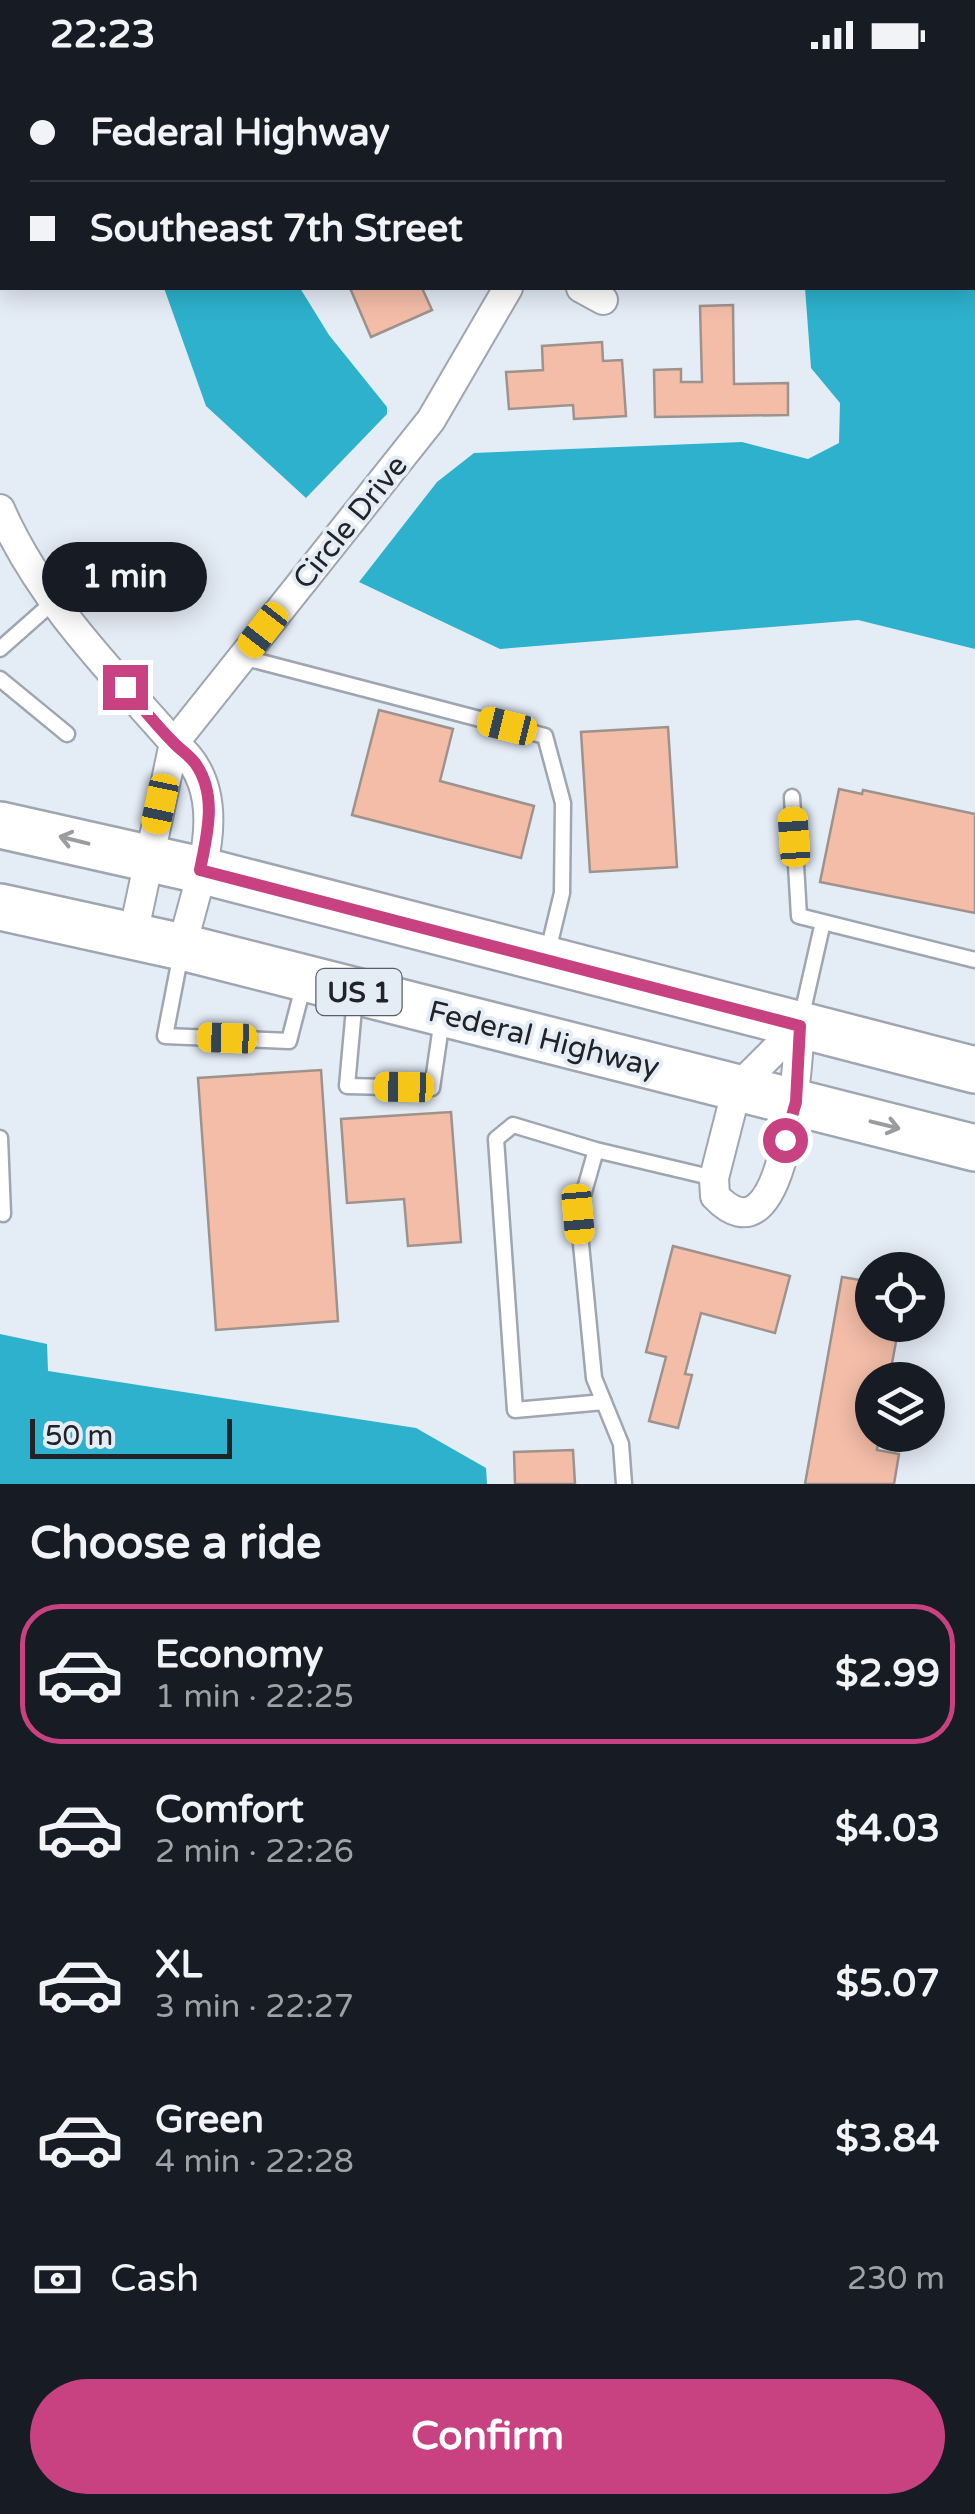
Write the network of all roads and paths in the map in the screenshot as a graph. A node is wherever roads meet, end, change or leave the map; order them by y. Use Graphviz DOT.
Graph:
graph roads {
  1 [pos="507,290"];
  2 [pos="0,509"];
  3 [pos="52,603"];
  4 [pos="0,649"];
  5 [pos="242,658"];
  6 [pos="0,679"];
  7 [pos="67,734"];
  8 [pos="174,743"];
  9 [pos="792,797"];
  10 [pos="0,824"];
  11 [pos="148,858"];
  12 [pos="200,870"];
  13 [pos="0,908"];
  14 [pos="823,922"];
  15 [pos="133,935"];
  16 [pos="182,948"];
  17 [pos="975,960"];
  18 [pos="546,961"];
  19 [pos="306,978"];
  20 [pos="356,991"];
  21 [pos="443,1013"];
  22 [pos="800,1026"];
  23 [pos="975,1070"];
  24 [pos="737,1088"];
  25 [pos="796,1102"];
  26 [pos="0,1138"];
  27 [pos="975,1148"];
  28 [pos="596,1150"];
  29 [pos="714,1178"];
  30 [pos="3,1214"];
  31 [pos="604,1402"];
  32 [pos="624,1484"];
  1 -- 5 [label="street, Circle Drive"];
  2 -- 3 [label="street"];
  3 -- 4 [label="lane"];
  3 -- 8 [label="street"];
  5 -- 8 [label="street, Circle Drive"];
  5 -- 18 [label="lane"];
  6 -- 7 [label="lane"];
  8 -- 11 [label="street"];
  8 -- 12 [label="street"];
  9 -- 14 [label="lane"];
  11 -- 10 [label="main road, US 1, one-way"];
  11 -- 12 [label="main road, US 1"];
  11 -- 15 [label="street"];
  12 -- 16 [label="street"];
  12 -- 18 [label="main road, US 1"];
  13 -- 15 [label="main road, Federal Highway / US 1"];
  14 -- 17 [label="lane"];
  14 -- 22 [label="lane"];
  15 -- 16 [label="main road, Federal Highway / US 1"];
  16 -- 19 [label="main road, Federal Highway / US 1"];
  16 -- 19 [label="lane"];
  18 -- 22 [label="main road, US 1"];
  19 -- 20 [label="main road, Federal Highway / US 1"];
  20 -- 21 [label="main road, Federal Highway / US 1"];
  20 -- 21 [label="lane"];
  21 -- 24 [label="main road, Federal Highway / US 1"];
  22 -- 23 [label="main road, US 1"];
  22 -- 24 [label="street"];
  22 -- 25 [label="street"];
  24 -- 25 [label="main road, Federal Highway / US 1"];
  24 -- 29 [label="street"];
  25 -- 27 [label="main road, Federal Highway / US 1, one-way"];
  25 -- 29 [label="street"];
  26 -- 30 [label="lane"];
  28 -- 29 [label="lane"];
  28 -- 31 [label="lane"];
  28 -- 31 [label="lane"];
  31 -- 32 [label="lane"];
}
